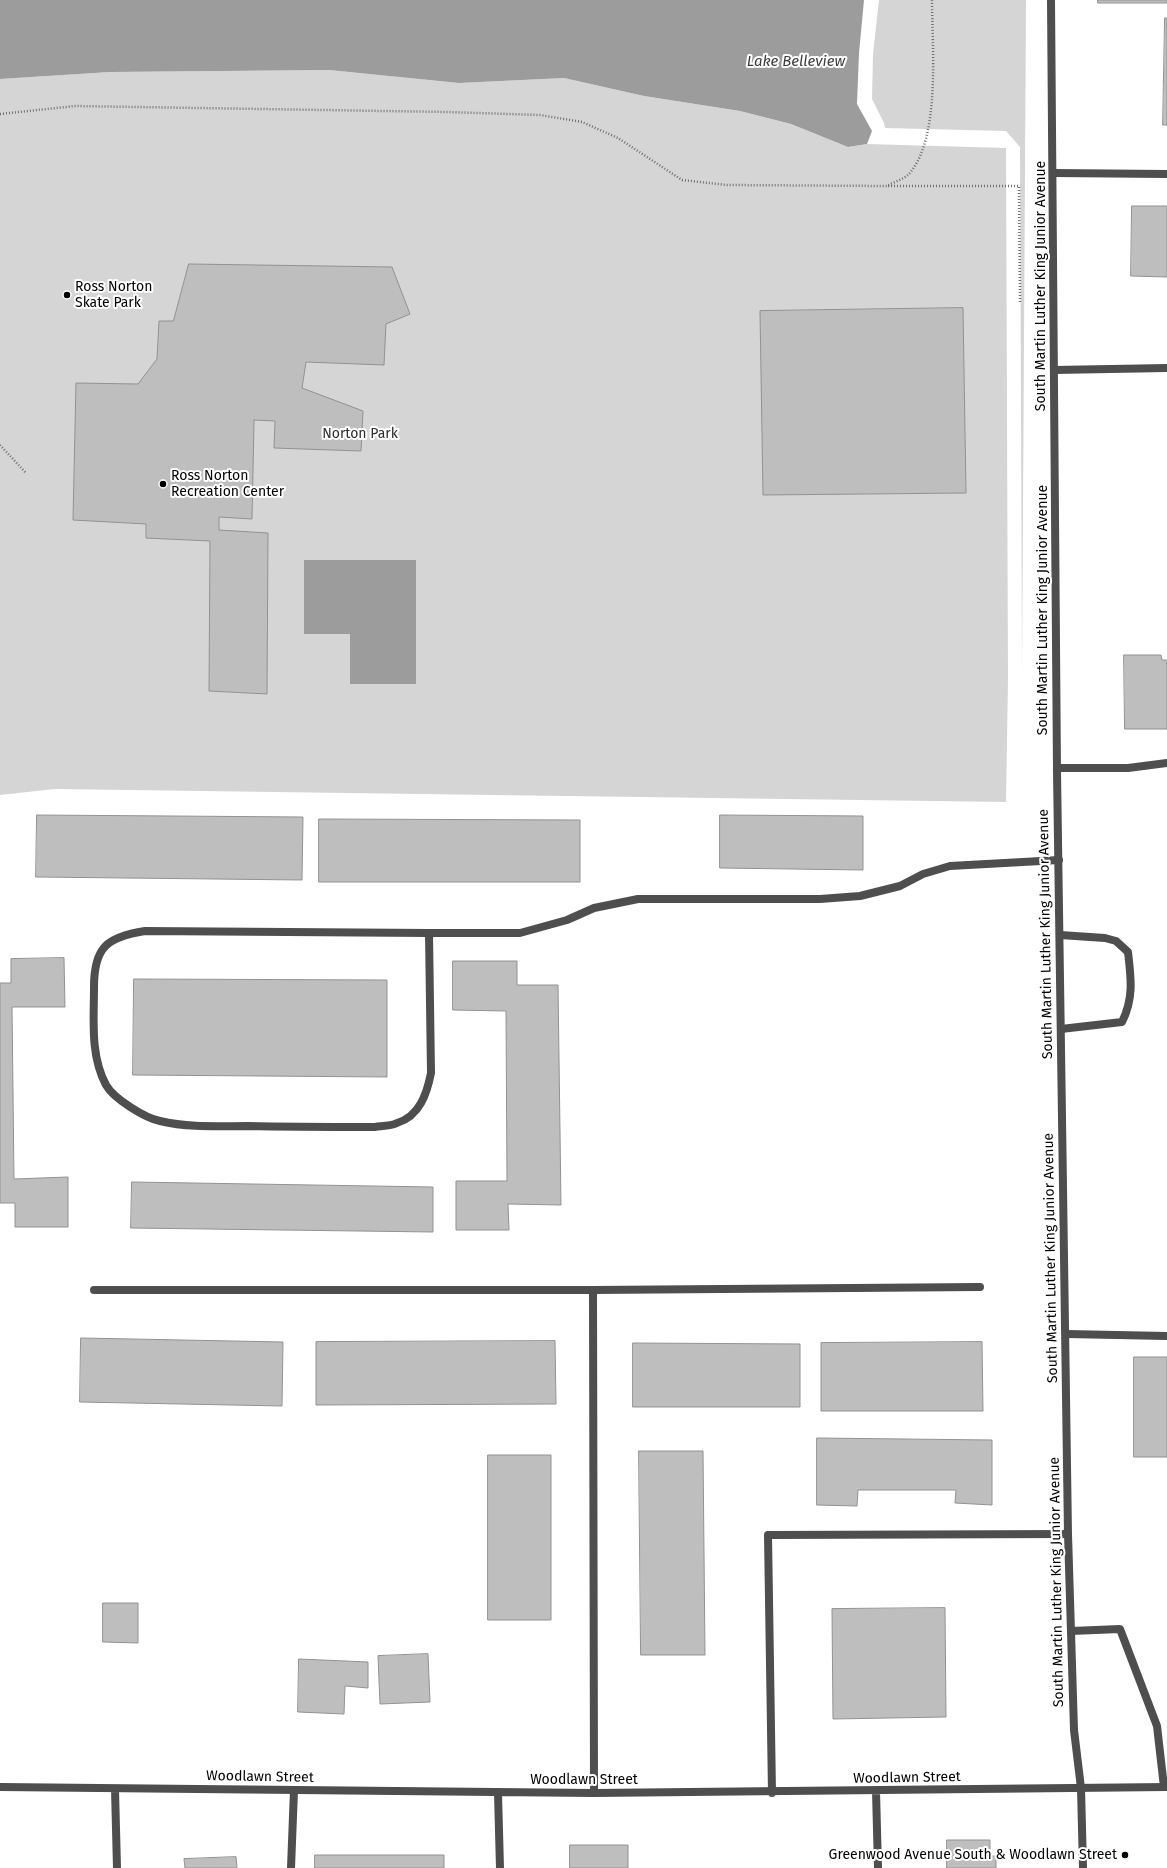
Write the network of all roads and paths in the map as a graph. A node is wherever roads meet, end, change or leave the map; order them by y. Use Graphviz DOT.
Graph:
graph roads {
  1 [pos="932,0"];
  2 [pos="1051,0"];
  3 [pos="0,114"];
  4 [pos="1053,172"];
  5 [pos="1167,174"];
  6 [pos="887,186"];
  7 [pos="1020,302"];
  8 [pos="1167,368"];
  9 [pos="1054,370"];
  10 [pos="0,445"];
  11 [pos="26,473"];
  12 [pos="1167,763"];
  13 [pos="1057,768"];
  14 [pos="1059,860"];
  15 [pos="429,933"];
  16 [pos="1060,935"];
  17 [pos="1061,1029"];
  18 [pos="980,1287"];
  19 [pos="94,1290"];
  20 [pos="593,1290"];
  21 [pos="1066,1334"];
  22 [pos="1167,1336"];
  23 [pos="1068,1534"];
  24 [pos="1071,1631"];
  25 [pos="0,1787"];
  26 [pos="1166,1787"];
  27 [pos="1081,1788"];
  28 [pos="115,1789"];
  29 [pos="294,1790"];
  30 [pos="876,1792"];
  31 [pos="498,1793"];
  32 [pos="594,1793"];
  33 [pos="772,1793"];
  34 [pos="117,1868"];
  35 [pos="291,1868"];
  36 [pos="500,1868"];
  37 [pos="878,1868"];
  38 [pos="1083,1868"];
  1 -- 6 [label="path"];
  2 -- 4 [label="street, South Martin Luther King Junior Avenue"];
  3 -- 6 [label="path"];
  4 -- 5 [label="street"];
  4 -- 9 [label="street, South Martin Luther King Junior Avenue"];
  6 -- 7 [label="path"];
  8 -- 9 [label="street"];
  9 -- 13 [label="street, South Martin Luther King Junior Avenue"];
  10 -- 11 [label="path"];
  12 -- 13 [label="street"];
  13 -- 14 [label="street, South Martin Luther King Junior Avenue"];
  14 -- 15 [label="street"];
  14 -- 16 [label="street, South Martin Luther King Junior Avenue"];
  15 -- 15 [label="street"];
  16 -- 17 [label="street, South Martin Luther King Junior Avenue"];
  16 -- 17 [label="street"];
  17 -- 21 [label="street, South Martin Luther King Junior Avenue"];
  18 -- 20 [label="street"];
  19 -- 20 [label="street"];
  20 -- 32 [label="street"];
  21 -- 22 [label="street"];
  21 -- 23 [label="street, South Martin Luther King Junior Avenue"];
  23 -- 24 [label="street, South Martin Luther King Junior Avenue"];
  23 -- 33 [label="street"];
  24 -- 26 [label="street"];
  24 -- 27 [label="street, South Martin Luther King Junior Avenue"];
  25 -- 28 [label="street, Woodlawn Street"];
  26 -- 27 [label="street, Woodlawn Street"];
  27 -- 30 [label="street, Woodlawn Street"];
  27 -- 38 [label="street, South Martin Luther King Junior Avenue"];
  28 -- 29 [label="street, Woodlawn Street"];
  28 -- 34 [label="street"];
  29 -- 31 [label="street, Woodlawn Street"];
  29 -- 35 [label="street"];
  30 -- 33 [label="street, Woodlawn Street"];
  30 -- 37 [label="street"];
  31 -- 32 [label="street, Woodlawn Street"];
  31 -- 36 [label="street"];
  32 -- 33 [label="street, Woodlawn Street"];
}
